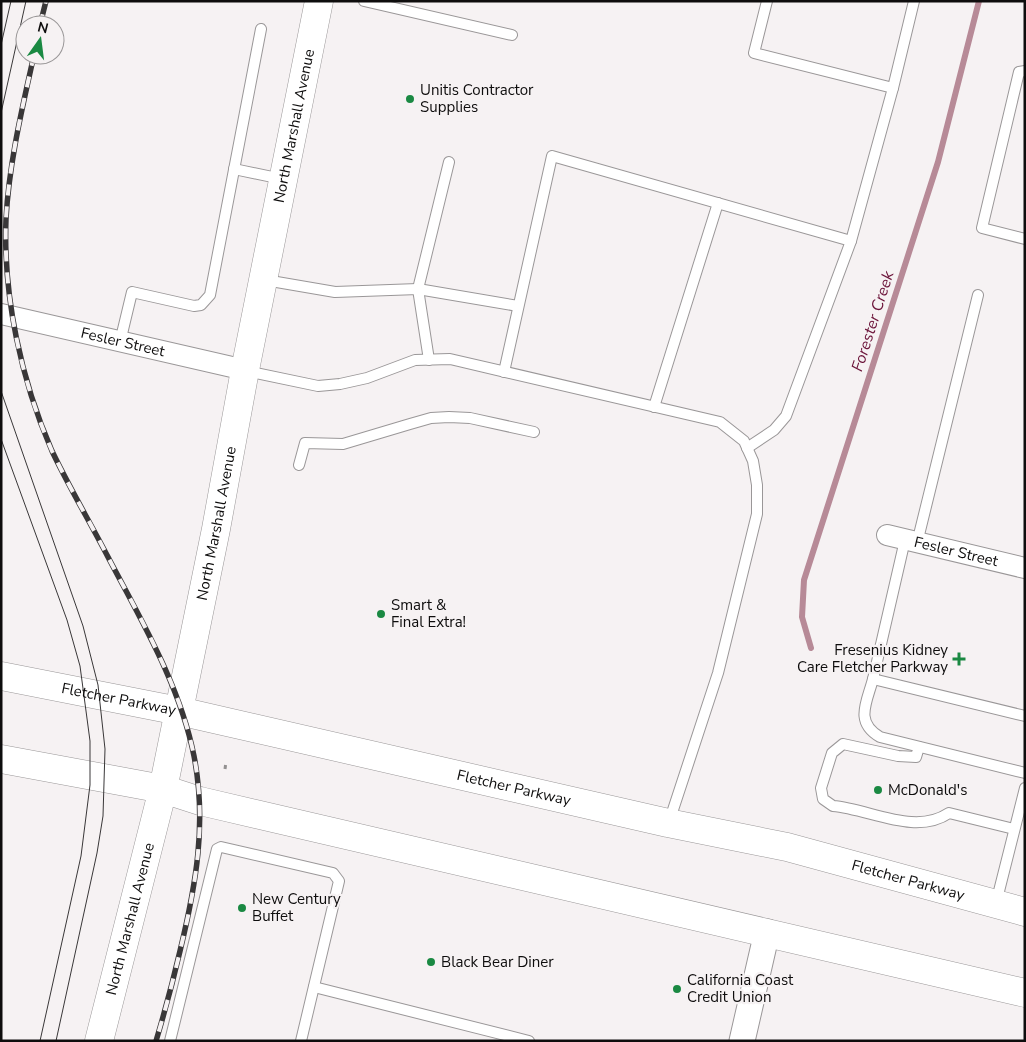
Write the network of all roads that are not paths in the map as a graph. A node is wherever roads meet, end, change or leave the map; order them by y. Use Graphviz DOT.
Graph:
graph roads {
  1 [pos="319,1"];
  2 [pos="364,1"];
  3 [pos="767,1"];
  4 [pos="914,1"];
  5 [pos="261,29"];
  6 [pos="512,35"];
  7 [pos="1025,71"];
  8 [pos="893,88"];
  9 [pos="449,162"];
  10 [pos="234,169"];
  11 [pos="284,179"];
  12 [pos="718,203"];
  13 [pos="1025,239"];
  14 [pos="851,241"];
  15 [pos="264,280"];
  16 [pos="418,289"];
  17 [pos="978,295"];
  18 [pos="518,306"];
  19 [pos="1,314"];
  20 [pos="120,342"];
  21 [pos="429,360"];
  22 [pos="245,370"];
  23 [pos="504,372"];
  24 [pos="654,407"];
  25 [pos="534,432"];
  26 [pos="747,448"];
  27 [pos="299,465"];
  28 [pos="903,539"];
  29 [pos="1025,568"];
  30 [pos="1,676"];
  31 [pos="873,679"];
  32 [pos="179,711"];
  33 [pos="1025,716"];
  34 [pos="919,747"];
  35 [pos="1,759"];
  36 [pos="1025,774"];
  37 [pos="1025,788"];
  38 [pos="163,789"];
  39 [pos="668,822"];
  40 [pos="1014,831"];
  41 [pos="1025,836"];
  42 [pos="996,904"];
  43 [pos="1025,912"];
  44 [pos="767,932"];
  45 [pos="314,987"];
  46 [pos="1025,992"];
  47 [pos="99,1041"];
  48 [pos="170,1041"];
  49 [pos="301,1041"];
  50 [pos="529,1041"];
  51 [pos="742,1041"];
  1 -- 11 [label="main road, North Marshall Avenue"];
  2 -- 6 [label="lane"];
  3 -- 8 [label="lane"];
  4 -- 8 [label="lane"];
  5 -- 10 [label="lane"];
  7 -- 13 [label="lane"];
  8 -- 14 [label="lane"];
  9 -- 16 [label="lane"];
  10 -- 11 [label="lane"];
  10 -- 20 [label="lane"];
  11 -- 15 [label="main road, North Marshall Avenue"];
  12 -- 14 [label="lane"];
  12 -- 18 [label="lane"];
  12 -- 24 [label="lane"];
  14 -- 26 [label="lane"];
  15 -- 16 [label="lane"];
  15 -- 22 [label="main road, North Marshall Avenue"];
  16 -- 18 [label="lane"];
  16 -- 21 [label="lane"];
  17 -- 28 [label="lane"];
  18 -- 23 [label="lane"];
  19 -- 20 [label="street, Fesler Street"];
  20 -- 22 [label="street, Fesler Street"];
  21 -- 22 [label="lane"];
  21 -- 23 [label="lane"];
  22 -- 32 [label="main road, North Marshall Avenue"];
  23 -- 24 [label="lane"];
  24 -- 26 [label="lane"];
  25 -- 27 [label="lane"];
  26 -- 39 [label="lane"];
  28 -- 29 [label="street, Fesler Street"];
  28 -- 31 [label="lane"];
  30 -- 32 [label="main road, Fletcher Parkway"];
  31 -- 33 [label="lane"];
  31 -- 34 [label="lane"];
  32 -- 38 [label="main road, North Marshall Avenue"];
  32 -- 39 [label="main road, Fletcher Parkway"];
  34 -- 36 [label="lane"];
  34 -- 40 [label="lane"];
  35 -- 38 [label="main road"];
  37 -- 40 [label="lane"];
  38 -- 44 [label="main road"];
  38 -- 47 [label="main road, North Marshall Avenue"];
  39 -- 42 [label="main road, Fletcher Parkway"];
  40 -- 41 [label="lane"];
  40 -- 42 [label="lane"];
  42 -- 43 [label="main road, Fletcher Parkway"];
  44 -- 46 [label="main road"];
  44 -- 51 [label="street"];
  45 -- 48 [label="lane"];
  45 -- 49 [label="lane"];
  45 -- 50 [label="lane"];
}
